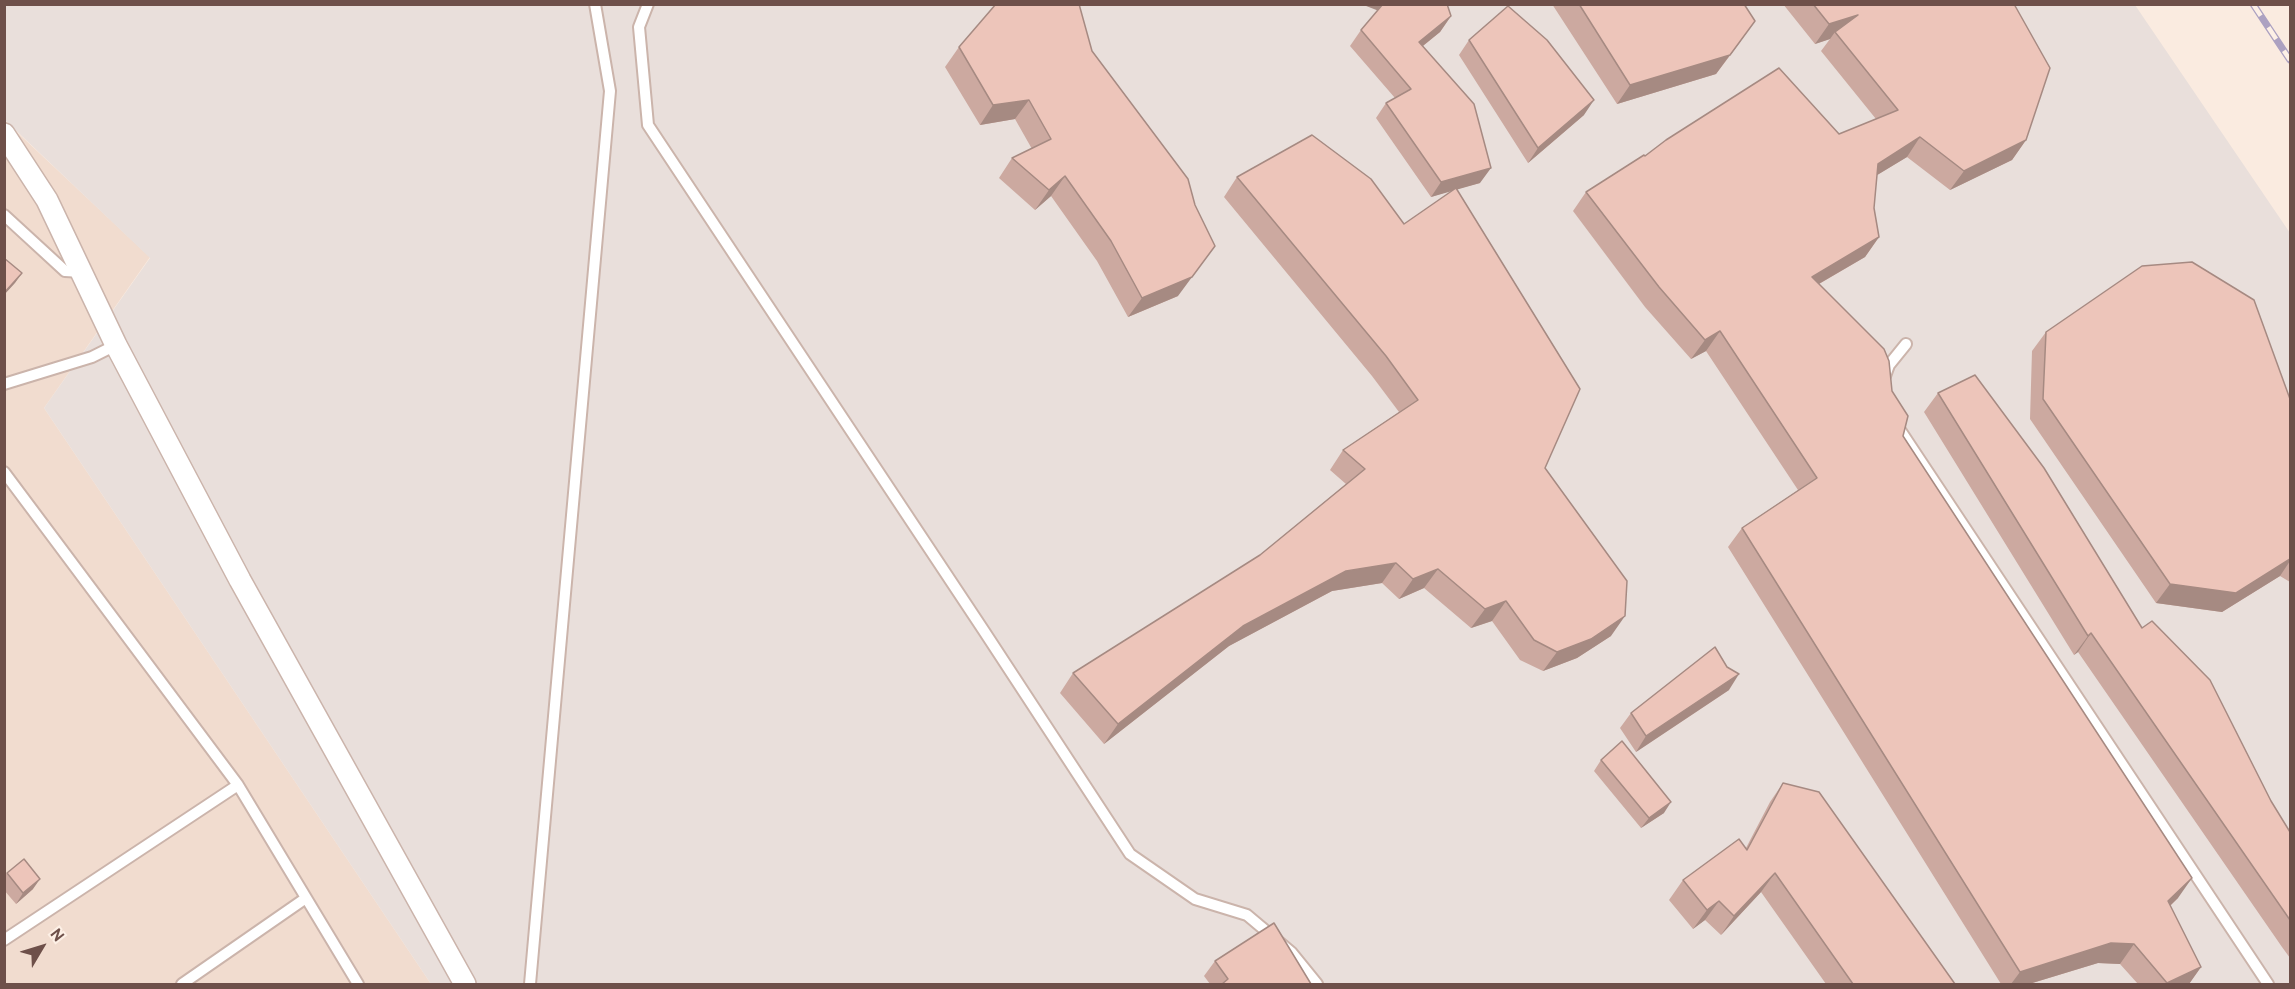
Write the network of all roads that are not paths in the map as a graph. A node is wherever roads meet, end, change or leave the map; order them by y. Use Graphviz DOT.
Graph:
graph roads {
  1 [pos="595,4"];
  2 [pos="648,4"];
  3 [pos="4,134"];
  4 [pos="4,215"];
  5 [pos="82,272"];
  6 [pos="1906,344"];
  7 [pos="116,345"];
  8 [pos="4,384"];
  9 [pos="1882,385"];
  10 [pos="1892,418"];
  11 [pos="4,472"];
  12 [pos="238,785"];
  13 [pos="306,898"];
  14 [pos="4,940"];
  15 [pos="182,984"];
  16 [pos="358,984"];
  17 [pos="465,984"];
  18 [pos="530,984"];
  19 [pos="1317,984"];
  20 [pos="2268,984"];
  1 -- 18 [label="lane"];
  2 -- 19 [label="lane"];
  3 -- 5 [label="street"];
  4 -- 5 [label="lane"];
  5 -- 7 [label="street"];
  6 -- 9 [label="lane"];
  7 -- 8 [label="lane"];
  7 -- 17 [label="street"];
  10 -- 20 [label="lane"];
  11 -- 12 [label="lane"];
  12 -- 13 [label="lane"];
  12 -- 14 [label="lane"];
  13 -- 15 [label="lane"];
  13 -- 16 [label="lane"];
}
